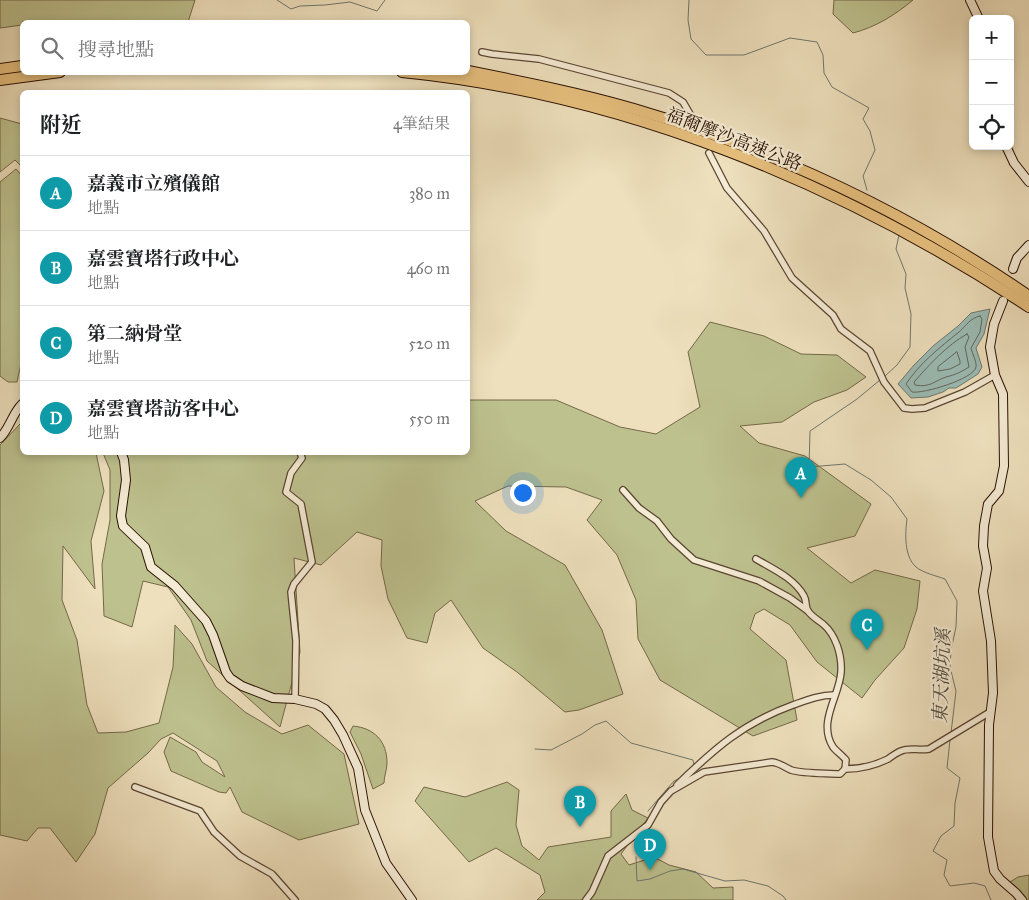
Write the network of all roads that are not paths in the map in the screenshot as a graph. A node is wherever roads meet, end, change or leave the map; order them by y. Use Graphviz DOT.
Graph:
graph roads {
  1 [pos="970,0"];
  2 [pos="977,15"];
  3 [pos="482,52"];
  4 [pos="20,66"];
  5 [pos="0,69"];
  6 [pos="470,72"];
  7 [pos="38,75"];
  8 [pos="427,75"];
  9 [pos="0,80"];
  10 [pos="690,114"];
  11 [pos="1008,150"];
  12 [pos="709,153"];
  13 [pos="1029,182"];
  14 [pos="1029,245"];
  15 [pos="1013,269"];
  16 [pos="1029,296"];
  17 [pos="1003,301"];
  18 [pos="1029,307"];
  19 [pos="994,375"];
  20 [pos="20,406"];
  21 [pos="0,438"];
  22 [pos="122,455"];
  23 [pos="301,455"];
  24 [pos="623,490"];
  25 [pos="756,559"];
  26 [pos="808,611"];
  27 [pos="834,695"];
  28 [pos="295,699"];
  29 [pos="990,712"];
  30 [pos="846,769"];
  31 [pos="134,787"];
  32 [pos="671,791"];
  33 [pos="294,900"];
  34 [pos="412,900"];
  35 [pos="586,900"];
  36 [pos="1022,900"];
  1 -- 2 [label="street"];
  3 -- 10 [label="street"];
  4 -- 5 [label="highway"];
  6 -- 16 [label="highway, 福爾摩沙高速公路"];
  7 -- 9 [label="highway"];
  8 -- 18 [label="highway, 福爾摩沙高速公路"];
  11 -- 13 [label="street"];
  12 -- 19 [label="street"];
  14 -- 15 [label="street"];
  17 -- 19 [label="street"];
  19 -- 29 [label="street"];
  20 -- 21 [label="street"];
  22 -- 28 [label="street"];
  23 -- 28 [label="street"];
  24 -- 26 [label="street"];
  25 -- 26 [label="street"];
  26 -- 27 [label="street"];
  27 -- 30 [label="street"];
  27 -- 32 [label="street"];
  28 -- 34 [label="street"];
  29 -- 30 [label="street"];
  29 -- 36 [label="street"];
  30 -- 32 [label="street"];
  31 -- 33 [label="street"];
  32 -- 35 [label="street"];
}
